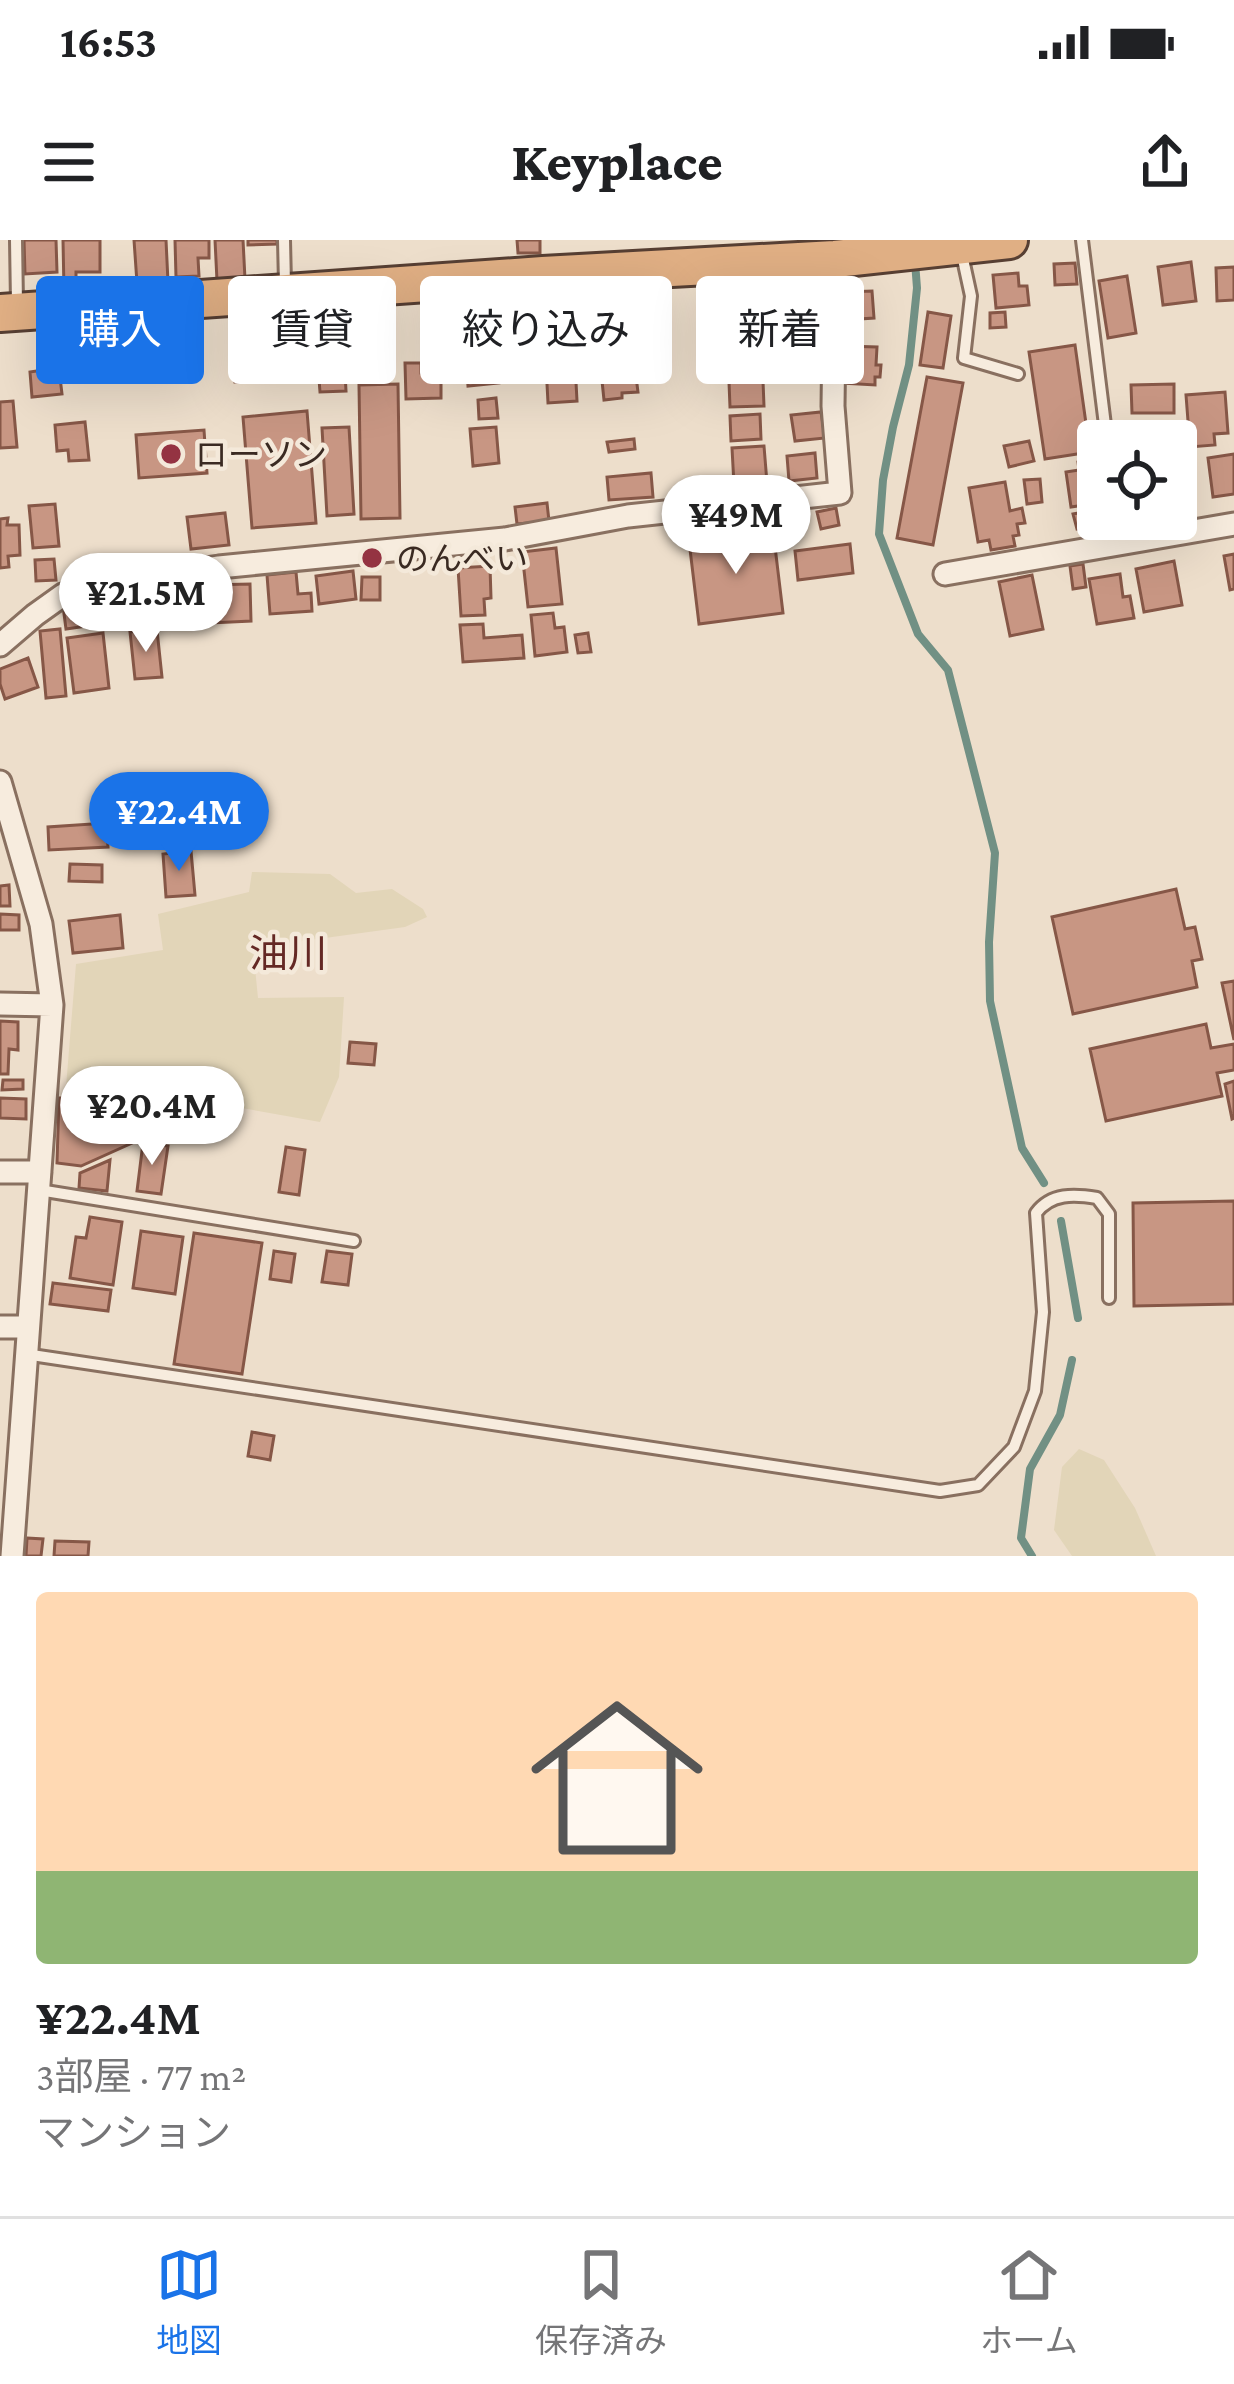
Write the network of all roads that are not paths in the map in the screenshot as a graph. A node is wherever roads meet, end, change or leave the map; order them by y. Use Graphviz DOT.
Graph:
graph roads {
  1 [pos="16,240"];
  2 [pos="284,240"];
  3 [pos="1009,240"];
  4 [pos="1082,240"];
  5 [pos="943,247"];
  6 [pos="878,249"];
  7 [pos="685,254"];
  8 [pos="835,259"];
  9 [pos="285,276"];
  10 [pos="396,282"];
  11 [pos="228,297"];
  12 [pos="9,313"];
  13 [pos="1018,374"];
  14 [pos="1105,420"];
  15 [pos="1234,524"];
  16 [pos="1118,540"];
  17 [pos="1118,544"];
  18 [pos="945,574"];
  19 [pos="0,645"];
  20 [pos="0,782"];
  21 [pos="0,1004"];
  22 [pos="52,1005"];
  23 [pos="0,1172"];
  24 [pos="39,1181"];
  25 [pos="353,1241"];
  26 [pos="1109,1298"];
  27 [pos="0,1327"];
  28 [pos="28,1327"];
  29 [pos="25,1354"];
  30 [pos="8,1485"];
  31 [pos="12,1556"];
  1 -- 12 [label="lane"];
  2 -- 9 [label="lane"];
  3 -- 5 [label="highway"];
  4 -- 14 [label="lane"];
  5 -- 6 [label="highway"];
  5 -- 13 [label="lane"];
  6 -- 8 [label="highway"];
  7 -- 8 [label="highway"];
  7 -- 10 [label="highway"];
  8 -- 19 [label="street"];
  11 -- 12 [label="highway"];
  15 -- 17 [label="street"];
  16 -- 17 [label="lane"];
  17 -- 18 [label="street"];
  20 -- 22 [label="street"];
  21 -- 22 [label="street"];
  22 -- 24 [label="street"];
  23 -- 24 [label="street"];
  24 -- 25 [label="lane"];
  24 -- 28 [label="street"];
  26 -- 29 [label="lane"];
  27 -- 28 [label="street"];
  28 -- 29 [label="street"];
  29 -- 30 [label="street"];
  30 -- 31 [label="street"];
}
